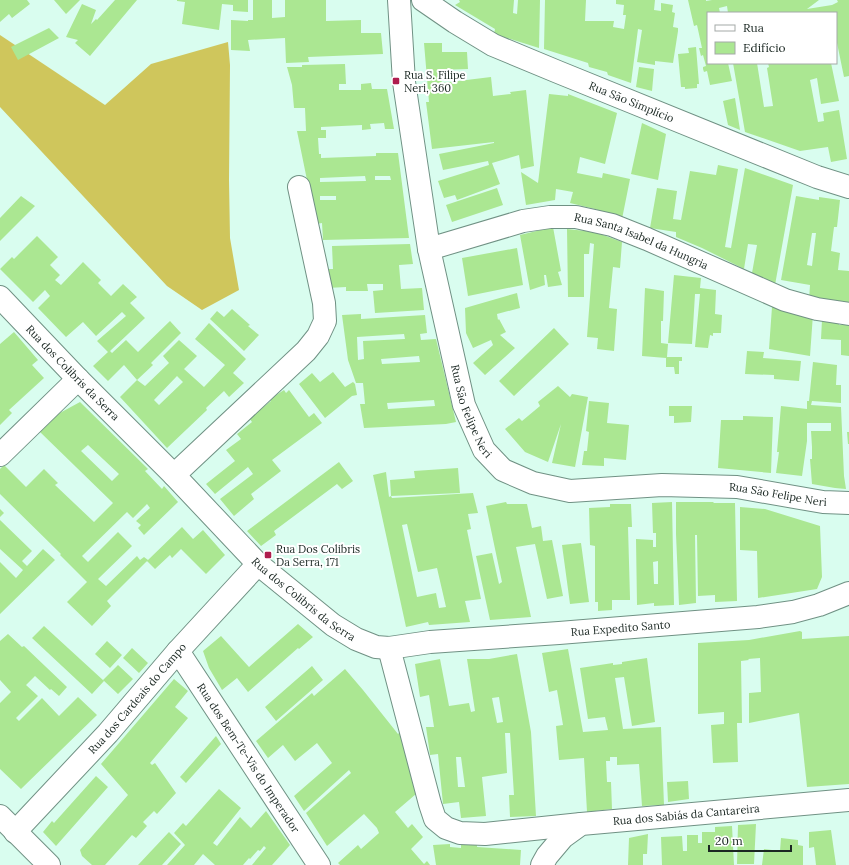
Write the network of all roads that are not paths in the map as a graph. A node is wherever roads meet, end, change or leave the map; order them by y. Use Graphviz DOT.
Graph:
graph roads {
  1 [pos="399,0"];
  2 [pos="423,0"];
  3 [pos="299,187"];
  4 [pos="849,187"];
  5 [pos="429,249"];
  6 [pos="0,297"];
  7 [pos="849,314"];
  8 [pos="78,379"];
  9 [pos="0,455"];
  10 [pos="174,475"];
  11 [pos="849,503"];
  12 [pos="258,564"];
  13 [pos="849,593"];
  14 [pos="389,648"];
  15 [pos="178,651"];
  16 [pos="849,800"];
  17 [pos="0,816"];
  18 [pos="581,824"];
  19 [pos="16,832"];
  20 [pos="49,865"];
  21 [pos="319,865"];
  22 [pos="542,865"];
  1 -- 5 [label="street, Rua São Felipe Neri"];
  2 -- 4 [label="street, Rua São Simplício"];
  3 -- 10 [label="street"];
  5 -- 7 [label="street, Rua Santa Isabel da Hungria"];
  5 -- 11 [label="street, Rua São Felipe Neri"];
  6 -- 8 [label="street, Rua dos Colibris da Serra"];
  8 -- 9 [label="street"];
  8 -- 10 [label="street, Rua dos Colibris da Serra"];
  10 -- 12 [label="street, Rua dos Colibris da Serra"];
  12 -- 14 [label="street, Rua dos Colibris da Serra"];
  12 -- 15 [label="street, Rua dos Cardeais do Campo"];
  13 -- 14 [label="street, Rua Expedito Santo"];
  14 -- 18 [label="street"];
  15 -- 19 [label="street, Rua dos Cardeais do Campo"];
  15 -- 21 [label="street, Rua dos Bem-Te-Vis do Imperador"];
  16 -- 18 [label="street, Rua dos Sabiás da Cantareira"];
  17 -- 19 [label="street"];
  18 -- 22 [label="street"];
  19 -- 20 [label="street"];
}
